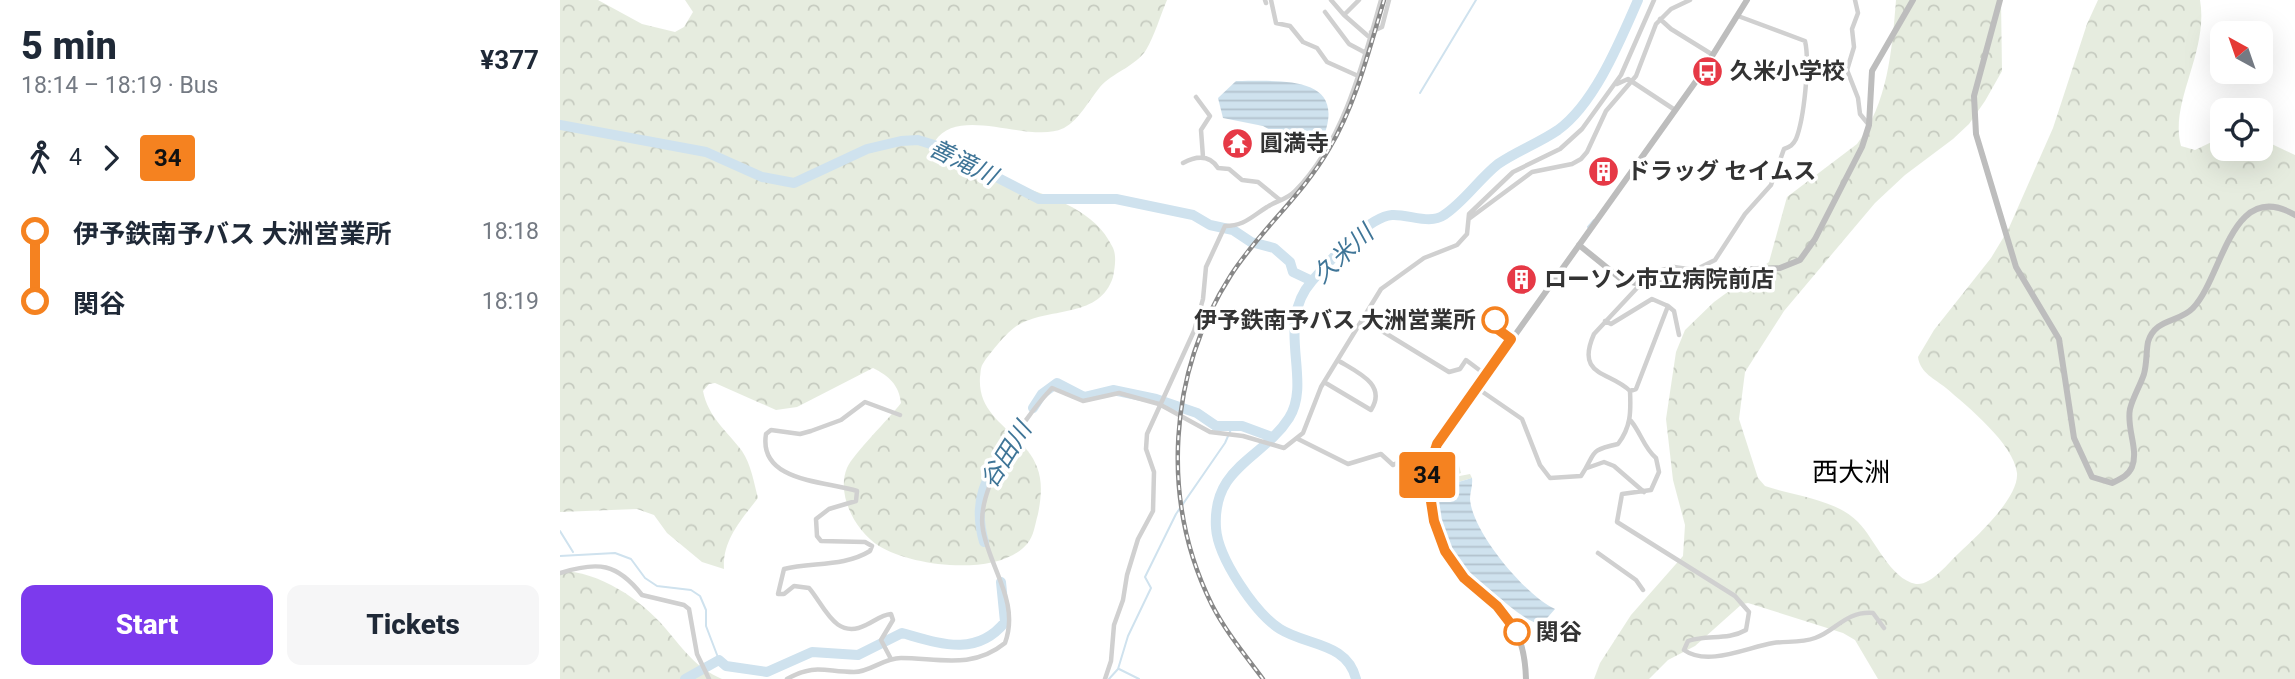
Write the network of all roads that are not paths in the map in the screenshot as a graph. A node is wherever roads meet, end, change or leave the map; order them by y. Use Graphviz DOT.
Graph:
graph roads {
  1 [pos="1331,0"];
  2 [pos="1359,0"];
  3 [pos="1381,0"];
  4 [pos="1389,0"];
  5 [pos="1654,0"];
  6 [pos="1689,0"];
  7 [pos="1747,0"];
  8 [pos="1855,0"];
  9 [pos="1913,0"];
  10 [pos="2000,0"];
  11 [pos="1267,1"];
  12 [pos="1325,12"];
  13 [pos="1344,15"];
  14 [pos="1738,16"];
  15 [pos="1660,19"];
  16 [pos="1369,34"];
  17 [pos="1364,52"];
  18 [pos="1714,55"];
  19 [pos="1356,75"];
  20 [pos="1633,81"];
  21 [pos="1611,89"];
  22 [pos="1196,97"];
  23 [pos="1675,110"];
  24 [pos="1869,125"];
  25 [pos="1203,157"];
  26 [pos="1183,163"];
  27 [pos="1280,200"];
  28 [pos="2295,215"];
  29 [pos="1470,218"];
  30 [pos="1578,245"];
  31 [pos="1638,285"];
  32 [pos="1668,306"];
  33 [pos="1364,320"];
  34 [pos="1605,321"];
  35 [pos="1679,335"];
  36 [pos="1339,361"];
  37 [pos="1486,375"];
  38 [pos="1324,382"];
  39 [pos="1477,387"];
  40 [pos="1630,391"];
  41 [pos="1158,404"];
  42 [pos="900,415"];
  43 [pos="1631,421"];
  44 [pos="1298,439"];
  45 [pos="1432,455"];
  46 [pos="1586,468"];
  47 [pos="1644,492"];
  48 [pos="1598,553"];
  49 [pos="560,573"];
  50 [pos="1643,590"];
  51 [pos="1884,628"];
  52 [pos="891,659"];
  53 [pos="709,679"];
  54 [pos="787,679"];
  55 [pos="1105,679"];
  56 [pos="1526,679"];
  1 -- 13 [label="street"];
  2 -- 13 [label="street"];
  3 -- 16 [label="street"];
  4 -- 16 [label="street"];
  5 -- 21 [label="street"];
  6 -- 15 [label="street"];
  7 -- 14 [label="street"];
  8 -- 24 [label="street"];
  9 -- 24 [label="street"];
  10 -- 28 [label="street"];
  11 -- 19 [label="street"];
  12 -- 17 [label="street"];
  13 -- 16 [label="street"];
  14 -- 18 [label="street"];
  14 -- 31 [label="street"];
  15 -- 18 [label="street"];
  15 -- 20 [label="street"];
  16 -- 17 [label="street"];
  17 -- 19 [label="street"];
  18 -- 23 [label="street"];
  19 -- 27 [label="street"];
  20 -- 21 [label="street"];
  20 -- 23 [label="street"];
  20 -- 29 [label="street"];
  21 -- 29 [label="street"];
  22 -- 25 [label="street"];
  23 -- 30 [label="street"];
  24 -- 31 [label="street"];
  25 -- 26 [label="street"];
  25 -- 27 [label="street"];
  27 -- 41 [label="street"];
  29 -- 33 [label="street"];
  30 -- 31 [label="street"];
  30 -- 37 [label="street"];
  31 -- 34 [label="street"];
  32 -- 34 [label="street"];
  32 -- 35 [label="street"];
  32 -- 40 [label="street"];
  33 -- 36 [label="street"];
  33 -- 37 [label="street"];
  34 -- 40 [label="street"];
  36 -- 38 [label="street"];
  36 -- 38 [label="street"];
  37 -- 39 [label="street"];
  38 -- 44 [label="street"];
  39 -- 45 [label="street"];
  39 -- 46 [label="street"];
  40 -- 43 [label="street"];
  41 -- 44 [label="street"];
  41 -- 52 [label="street"];
  41 -- 55 [label="street"];
  42 -- 52 [label="street"];
  43 -- 46 [label="street"];
  43 -- 47 [label="street"];
  44 -- 45 [label="street"];
  45 -- 56 [label="street"];
  46 -- 47 [label="street"];
  47 -- 51 [label="street"];
  48 -- 50 [label="street"];
  49 -- 53 [label="street"];
  52 -- 54 [label="street"];
}
